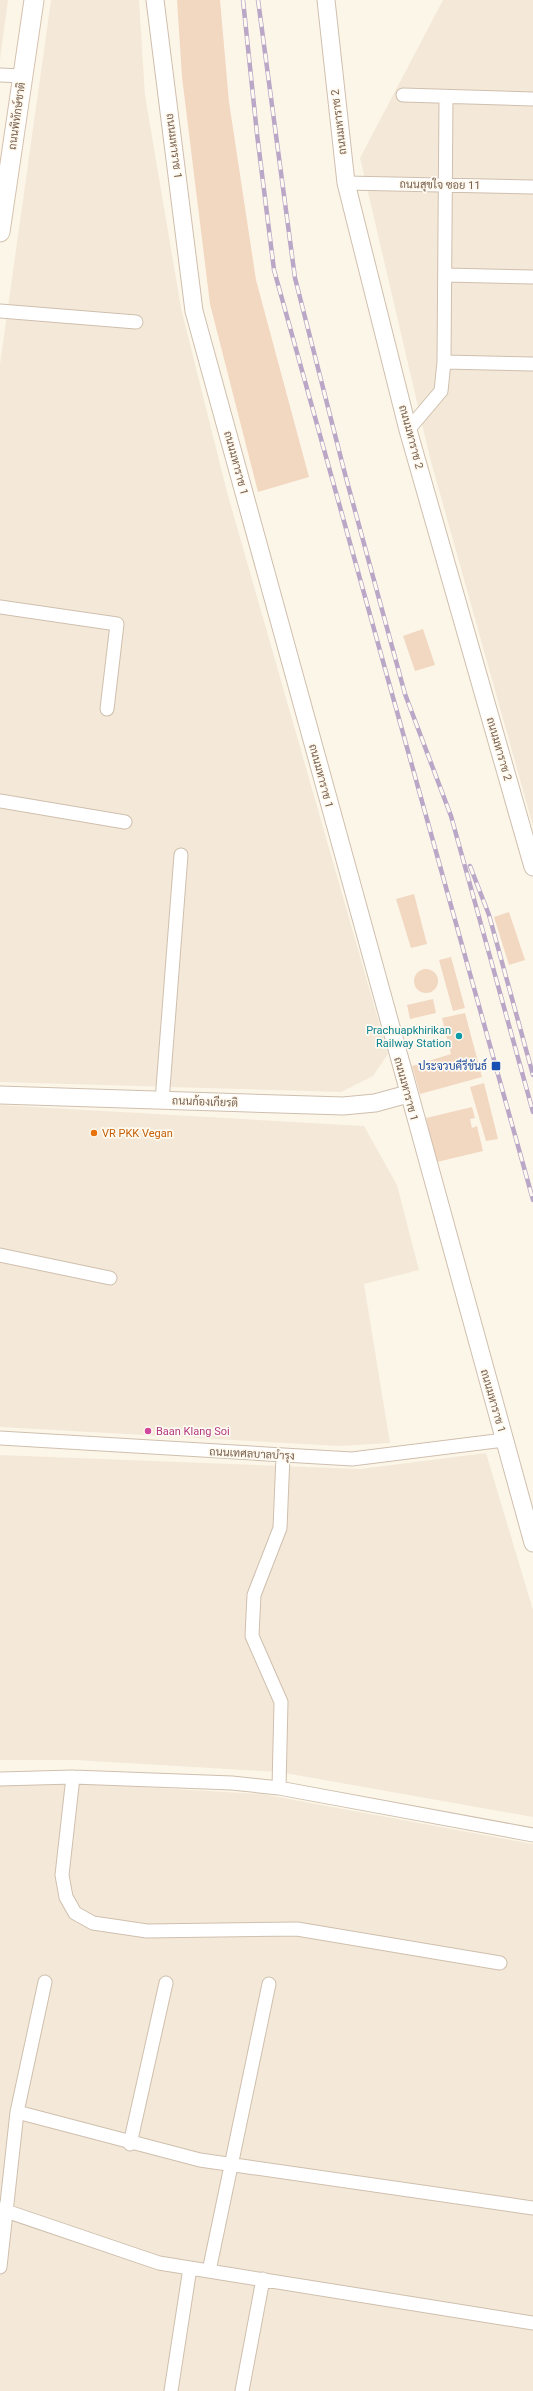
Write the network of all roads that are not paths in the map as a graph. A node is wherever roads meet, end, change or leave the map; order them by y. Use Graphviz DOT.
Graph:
graph roads {
  1 [pos="34,0"];
  2 [pos="156,0"];
  3 [pos="326,0"];
  4 [pos="0,75"];
  5 [pos="23,76"];
  6 [pos="403,95"];
  7 [pos="446,97"];
  8 [pos="533,99"];
  9 [pos="346,183"];
  10 [pos="446,185"];
  11 [pos="533,187"];
  12 [pos="0,232"];
  13 [pos="445,275"];
  14 [pos="533,277"];
  15 [pos="0,311"];
  16 [pos="136,322"];
  17 [pos="444,362"];
  18 [pos="533,364"];
  19 [pos="408,430"];
  20 [pos="0,607"];
  21 [pos="107,709"];
  22 [pos="0,801"];
  23 [pos="125,822"];
  24 [pos="181,855"];
  25 [pos="533,867"];
  26 [pos="408,1094"];
  27 [pos="0,1095"];
  28 [pos="162,1101"];
  29 [pos="0,1255"];
  30 [pos="110,1278"];
  31 [pos="0,1438"];
  32 [pos="504,1440"];
  33 [pos="283,1456"];
  34 [pos="533,1543"];
  35 [pos="73,1777"];
  36 [pos="0,1779"];
  37 [pos="279,1788"];
  38 [pos="533,1835"];
  39 [pos="500,1963"];
  40 [pos="46,1982"];
  41 [pos="166,1983"];
  42 [pos="269,1984"];
  43 [pos="17,2112"];
  44 [pos="130,2144"];
  45 [pos="232,2165"];
  46 [pos="533,2208"];
  47 [pos="3,2210"];
  48 [pos="0,2267"];
  49 [pos="190,2268"];
  50 [pos="209,2271"];
  51 [pos="263,2279"];
  52 [pos="533,2322"];
  53 [pos="171,2391"];
  54 [pos="242,2391"];
  1 -- 5 [label="main road, ถนนพิทักษ์ชาติ"];
  2 -- 26 [label="street, ถนนมหาราช 1"];
  3 -- 9 [label="street, ถนนมหาราช 2"];
  4 -- 5 [label="street"];
  5 -- 12 [label="main road, ถนนพิทักษ์ชาติ"];
  6 -- 7 [label="street"];
  7 -- 8 [label="street"];
  7 -- 10 [label="street"];
  9 -- 10 [label="street, ถนนสุขใจ ซอย 11"];
  9 -- 19 [label="street, ถนนมหาราช 2"];
  10 -- 11 [label="street, ถนนสุขใจ ซอย 11"];
  10 -- 13 [label="street"];
  13 -- 14 [label="street"];
  13 -- 17 [label="street"];
  15 -- 16 [label="street"];
  17 -- 18 [label="street"];
  17 -- 19 [label="street"];
  19 -- 25 [label="street, ถนนมหาราช 2"];
  20 -- 21 [label="street"];
  22 -- 23 [label="street"];
  24 -- 28 [label="street"];
  26 -- 28 [label="street, ถนนก้องเกียรติ"];
  26 -- 32 [label="street, ถนนมหาราช 1"];
  27 -- 28 [label="street, ถนนก้องเกียรติ"];
  29 -- 30 [label="street"];
  31 -- 33 [label="street, ถนนเทศลบาลบำรุง"];
  32 -- 33 [label="street, ถนนเทศลบาลบำรุง"];
  32 -- 34 [label="street, ถนนมหาราช 1"];
  33 -- 37 [label="street"];
  35 -- 36 [label="street"];
  35 -- 37 [label="street"];
  35 -- 39 [label="street"];
  37 -- 38 [label="street"];
  40 -- 43 [label="street"];
  41 -- 44 [label="street"];
  42 -- 45 [label="street"];
  43 -- 44 [label="street"];
  43 -- 47 [label="street"];
  44 -- 45 [label="street"];
  45 -- 46 [label="street"];
  45 -- 50 [label="street"];
  47 -- 48 [label="street"];
  47 -- 49 [label="street"];
  49 -- 50 [label="street"];
  49 -- 53 [label="street"];
  50 -- 51 [label="street"];
  51 -- 52 [label="street"];
  51 -- 54 [label="street"];
}
